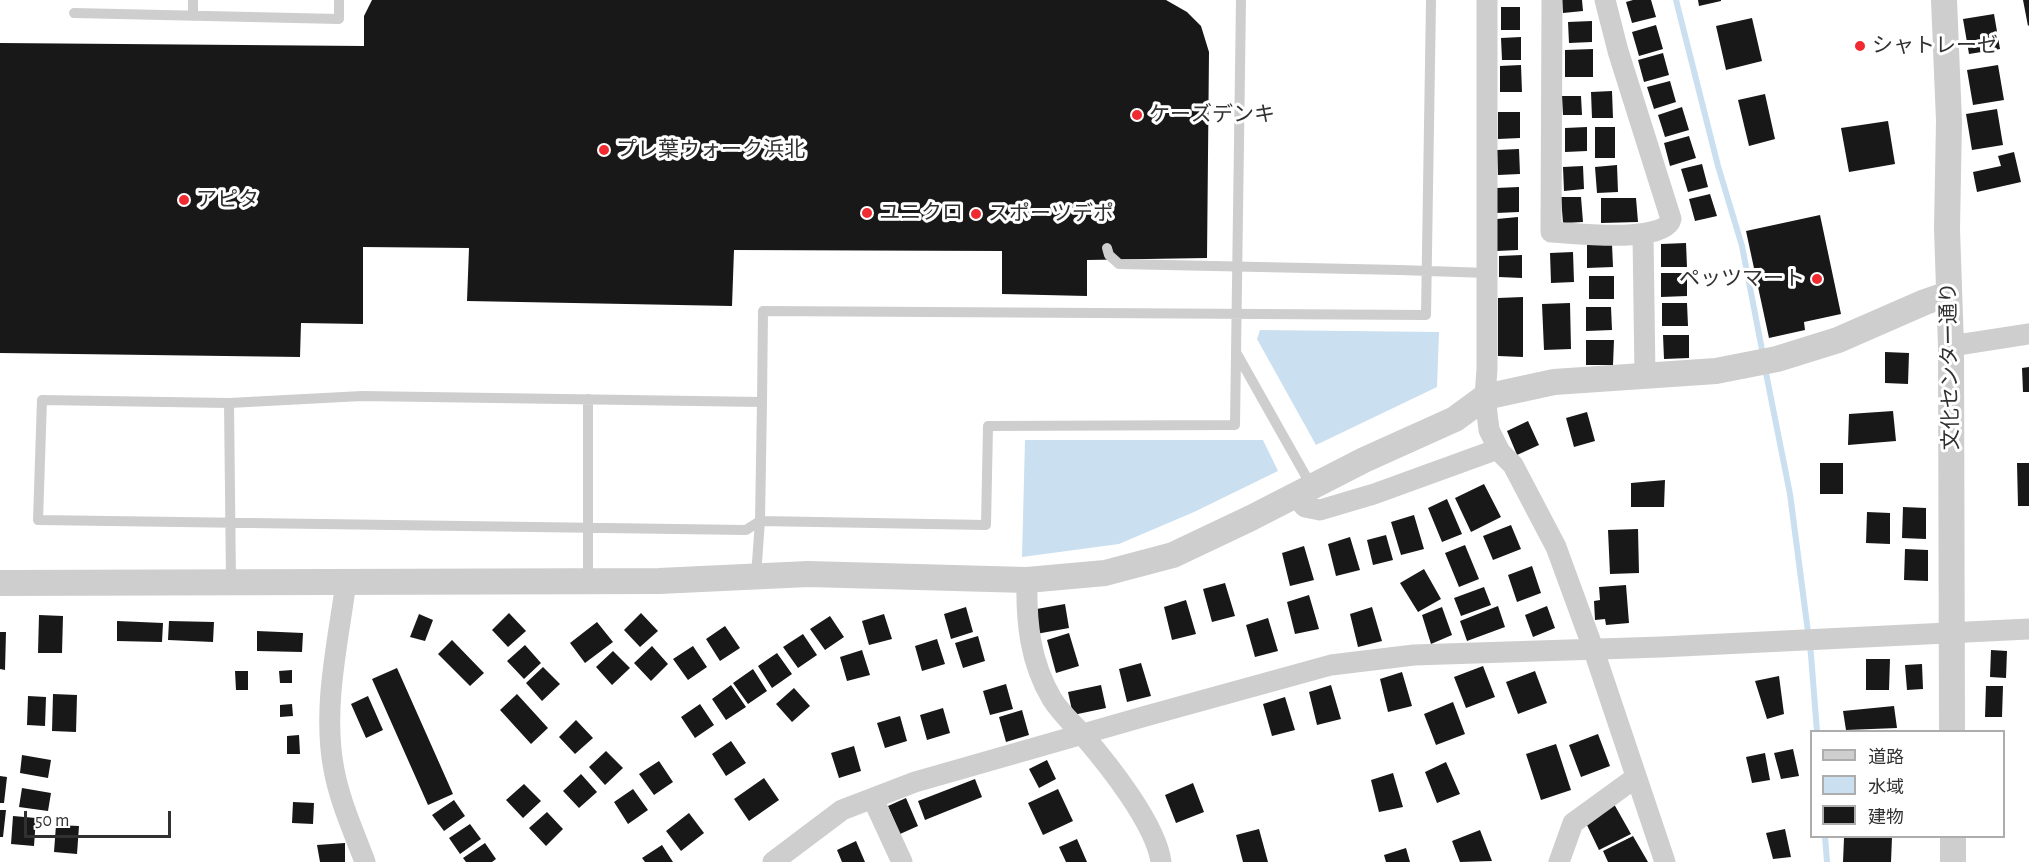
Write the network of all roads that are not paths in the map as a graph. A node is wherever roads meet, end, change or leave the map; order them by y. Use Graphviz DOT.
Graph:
graph roads {
  1 [pos="193,0"];
  2 [pos="339,0"];
  3 [pos="1241,0"];
  4 [pos="1431,0"];
  5 [pos="1487,0"];
  6 [pos="1552,0"];
  7 [pos="1605,0"];
  8 [pos="1944,0"];
  9 [pos="74,14"];
  10 [pos="193,16"];
  11 [pos="1643,235"];
  12 [pos="1107,248"];
  13 [pos="1427,271"];
  14 [pos="1487,273"];
  15 [pos="1948,294"];
  16 [pos="1238,314"];
  17 [pos="2029,334"];
  18 [pos="1951,346"];
  19 [pos="1237,354"];
  20 [pos="1645,376"];
  21 [pos="1485,397"];
  22 [pos="588,399"];
  23 [pos="762,402"];
  24 [pos="229,403"];
  25 [pos="1498,448"];
  26 [pos="1304,491"];
  27 [pos="760,521"];
  28 [pos="230,522"];
  29 [pos="588,528"];
  30 [pos="756,576"];
  31 [pos="1027,580"];
  32 [pos="588,581"];
  33 [pos="231,582"];
  34 [pos="346,582"];
  35 [pos="0,583"];
  36 [pos="2029,629"];
  37 [pos="1952,633"];
  38 [pos="1593,648"];
  39 [pos="1952,730"];
  40 [pos="1082,734"];
  41 [pos="1635,778"];
  42 [pos="873,799"];
  43 [pos="1953,838"];
  44 [pos="365,862"];
  45 [pos="773,862"];
  46 [pos="902,862"];
  47 [pos="1161,862"];
  48 [pos="1559,862"];
  49 [pos="1665,862"];
  50 [pos="1953,862"];
  1 -- 10 [label="lane"];
  2 -- 10 [label="lane"];
  3 -- 16 [label="lane"];
  4 -- 13 [label="lane"];
  5 -- 14 [label="street"];
  6 -- 11 [label="street"];
  7 -- 11 [label="street"];
  8 -- 15 [label="street, 文化センター通り"];
  9 -- 10 [label="lane"];
  11 -- 20 [label="street"];
  12 -- 13 [label="lane, bridge"];
  13 -- 14 [label="lane"];
  13 -- 16 [label="lane"];
  14 -- 21 [label="street"];
  15 -- 18 [label="street, 文化センター通り"];
  15 -- 20 [label="street"];
  16 -- 19 [label="lane"];
  16 -- 23 [label="lane"];
  17 -- 18 [label="street"];
  18 -- 37 [label="street, 文化センター通り"];
  19 -- 26 [label="lane"];
  19 -- 27 [label="lane"];
  20 -- 21 [label="street"];
  21 -- 25 [label="street"];
  21 -- 26 [label="street"];
  22 -- 23 [label="lane"];
  22 -- 24 [label="lane"];
  22 -- 29 [label="lane"];
  23 -- 27 [label="lane"];
  24 -- 28 [label="lane"];
  24 -- 28 [label="lane"];
  25 -- 26 [label="street"];
  25 -- 38 [label="street"];
  26 -- 31 [label="street"];
  27 -- 29 [label="lane"];
  27 -- 30 [label="lane"];
  28 -- 29 [label="lane"];
  28 -- 33 [label="lane"];
  29 -- 32 [label="lane"];
  30 -- 31 [label="street"];
  30 -- 32 [label="street"];
  31 -- 40 [label="street"];
  32 -- 34 [label="street"];
  33 -- 34 [label="street"];
  33 -- 35 [label="street"];
  34 -- 44 [label="street"];
  36 -- 37 [label="street"];
  37 -- 38 [label="street"];
  37 -- 39 [label="street, 文化センター通り"];
  38 -- 40 [label="street"];
  38 -- 41 [label="street"];
  40 -- 42 [label="street"];
  40 -- 47 [label="street"];
  41 -- 48 [label="street"];
  41 -- 49 [label="street"];
  42 -- 45 [label="street"];
  42 -- 46 [label="street"];
  43 -- 50 [label="street"];
}
